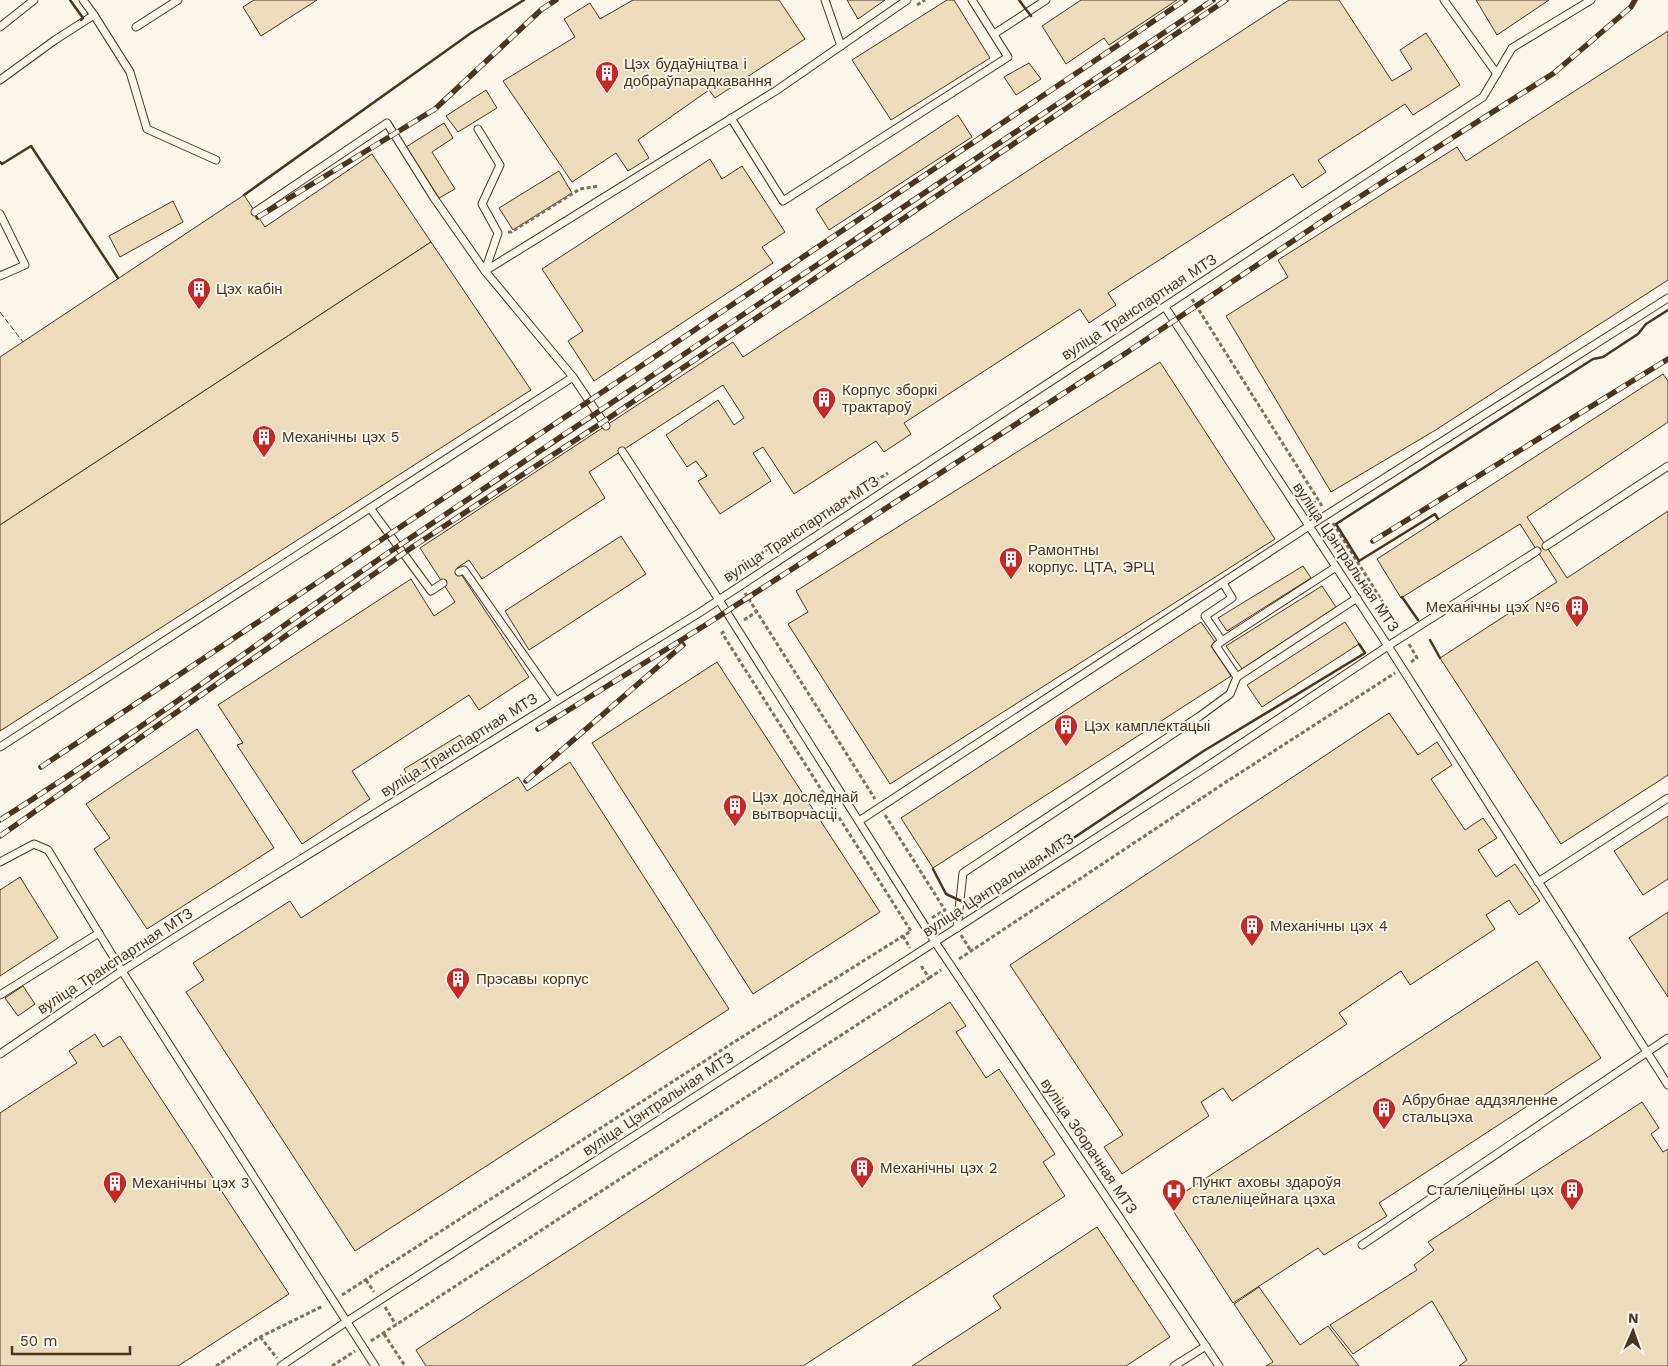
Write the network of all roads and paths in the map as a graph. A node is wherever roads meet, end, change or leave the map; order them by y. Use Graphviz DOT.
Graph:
graph roads {
  1 [pos="34,0"];
  2 [pos="83,0"];
  3 [pos="178,0"];
  4 [pos="825,0"];
  5 [pos="907,0"];
  6 [pos="972,0"];
  7 [pos="1046,0"];
  8 [pos="1444,0"];
  9 [pos="1591,0"];
  10 [pos="94,15"];
  11 [pos="0,27"];
  12 [pos="136,27"];
  13 [pos="994,34"];
  14 [pos="841,46"];
  15 [pos="1497,74"];
  16 [pos="0,80"];
  17 [pos="731,118"];
  18 [pos="478,129"];
  19 [pos="216,160"];
  20 [pos="254,212"];
  21 [pos="0,214"];
  22 [pos="485,271"];
  23 [pos="0,276"];
  24 [pos="1668,298"];
  25 [pos="1165,307"];
  26 [pos="573,377"];
  27 [pos="606,426"];
  28 [pos="622,451"];
  29 [pos="1668,466"];
  30 [pos="370,508"];
  31 [pos="1309,526"];
  32 [pos="1546,546"];
  33 [pos="1538,551"];
  34 [pos="1336,567"];
  35 [pos="459,572"];
  36 [pos="443,583"];
  37 [pos="1223,583"];
  38 [pos="1357,598"];
  39 [pos="719,600"];
  40 [pos="734,625"];
  41 [pos="1222,641"];
  42 [pos="1388,646"];
  43 [pos="1238,677"];
  44 [pos="556,701"];
  45 [pos="0,747"];
  46 [pos="1668,798"];
  47 [pos="880,808"];
  48 [pos="859,821"];
  49 [pos="0,862"];
  50 [pos="1538,882"];
  51 [pos="923,923"];
  52 [pos="957,928"];
  53 [pos="911,931"];
  54 [pos="99,933"];
  55 [pos="903,936"];
  56 [pos="935,942"];
  57 [pos="915,955"];
  58 [pos="122,972"];
  59 [pos="0,995"];
  60 [pos="1668,1038"];
  61 [pos="1647,1052"];
  62 [pos="0,1054"];
  63 [pos="1668,1085"];
  64 [pos="1362,1245"];
  65 [pos="333,1301"];
  66 [pos="346,1322"];
  67 [pos="384,1334"];
  68 [pos="260,1337"];
  69 [pos="362,1346"];
  70 [pos="1206,1346"];
  71 [pos="216,1366"];
  72 [pos="282,1366"];
  73 [pos="332,1366"];
  74 [pos="375,1366"];
  75 [pos="405,1366"];
  76 [pos="1174,1366"];
  77 [pos="1219,1366"];
  1 -- 11 [label="lane"];
  2 -- 10 [label="lane"];
  3 -- 12 [label="lane"];
  4 -- 14 [label="lane"];
  5 -- 14 [label="lane"];
  6 -- 13 [label="lane"];
  7 -- 13 [label="lane"];
  8 -- 15 [label="lane"];
  9 -- 15 [label="lane, вуліца Транспартная МТЗ"];
  10 -- 16 [label="lane"];
  10 -- 19 [label="lane"];
  13 -- 17 [label="lane"];
  14 -- 17 [label="lane"];
  15 -- 25 [label="lane, вуліца Транспартная МТЗ"];
  17 -- 22 [label="lane"];
  18 -- 22 [label="lane"];
  20 -- 22 [label="lane"];
  21 -- 23 [label="lane"];
  22 -- 26 [label="lane"];
  24 -- 31 [label="lane"];
  25 -- 31 [label="lane, вуліца Цэнтральная МТЗ"];
  25 -- 39 [label="lane, вуліца Транспартная МТЗ"];
  26 -- 27 [label="lane"];
  26 -- 30 [label="lane"];
  28 -- 39 [label="lane, вуліца Зборачная МТЗ"];
  29 -- 32 [label="lane"];
  30 -- 36 [label="lane"];
  30 -- 45 [label="lane"];
  31 -- 34 [label="lane, вуліца Цэнтральная МТЗ"];
  31 -- 37 [label="lane"];
  33 -- 42 [label="lane"];
  34 -- 38 [label="lane, вуліца Цэнтральная МТЗ"];
  34 -- 41 [label="lane"];
  35 -- 44 [label="lane"];
  37 -- 41 [label="lane"];
  37 -- 47 [label="lane"];
  38 -- 42 [label="lane, вуліца Цэнтральная МТЗ"];
  38 -- 43 [label="lane"];
  39 -- 40 [label="lane, вуліца Зборачная МТЗ"];
  39 -- 44 [label="lane, вуліца Транспартная МТЗ"];
  40 -- 47 [label="path"];
  40 -- 48 [label="lane, вуліца Зборачная МТЗ"];
  40 -- 53 [label="path"];
  41 -- 43 [label="lane"];
  42 -- 50 [label="lane"];
  42 -- 52 [label="lane, вуліца Цэнтральная МТЗ"];
  43 -- 52 [label="lane"];
  44 -- 58 [label="lane, вуліца Транспартная МТЗ"];
  46 -- 50 [label="lane"];
  47 -- 48 [label="lane"];
  47 -- 51 [label="path"];
  48 -- 51 [label="lane, вуліца Зборачная МТЗ"];
  49 -- 54 [label="lane"];
  50 -- 61 [label="lane"];
  51 -- 53 [label="path"];
  51 -- 56 [label="lane, вуліца Зборачная МТЗ"];
  52 -- 56 [label="lane, вуліца Цэнтральная МТЗ"];
  53 -- 55 [label="path"];
  54 -- 58 [label="lane"];
  54 -- 59 [label="lane"];
  55 -- 57 [label="path"];
  55 -- 65 [label="path"];
  56 -- 57 [label="lane, вуліца Цэнтральная МТЗ"];
  56 -- 70 [label="lane, вуліца Зборачная МТЗ"];
  57 -- 66 [label="lane, вуліца Цэнтральная МТЗ"];
  57 -- 67 [label="path"];
  58 -- 62 [label="lane, вуліца Транспартная МТЗ"];
  58 -- 65 [label="lane"];
  60 -- 61 [label="lane"];
  61 -- 63 [label="lane"];
  61 -- 64 [label="lane"];
  65 -- 66 [label="lane"];
  65 -- 68 [label="path"];
  66 -- 69 [label="lane"];
  66 -- 72 [label="lane, вуліца Цэнтральная МТЗ"];
  67 -- 69 [label="path"];
  67 -- 75 [label="path"];
  68 -- 71 [label="path"];
  68 -- 72 [label="path"];
  69 -- 73 [label="path"];
  69 -- 74 [label="lane"];
  70 -- 76 [label="lane"];
  70 -- 77 [label="lane, вуліца Зборачная МТЗ"];
}
